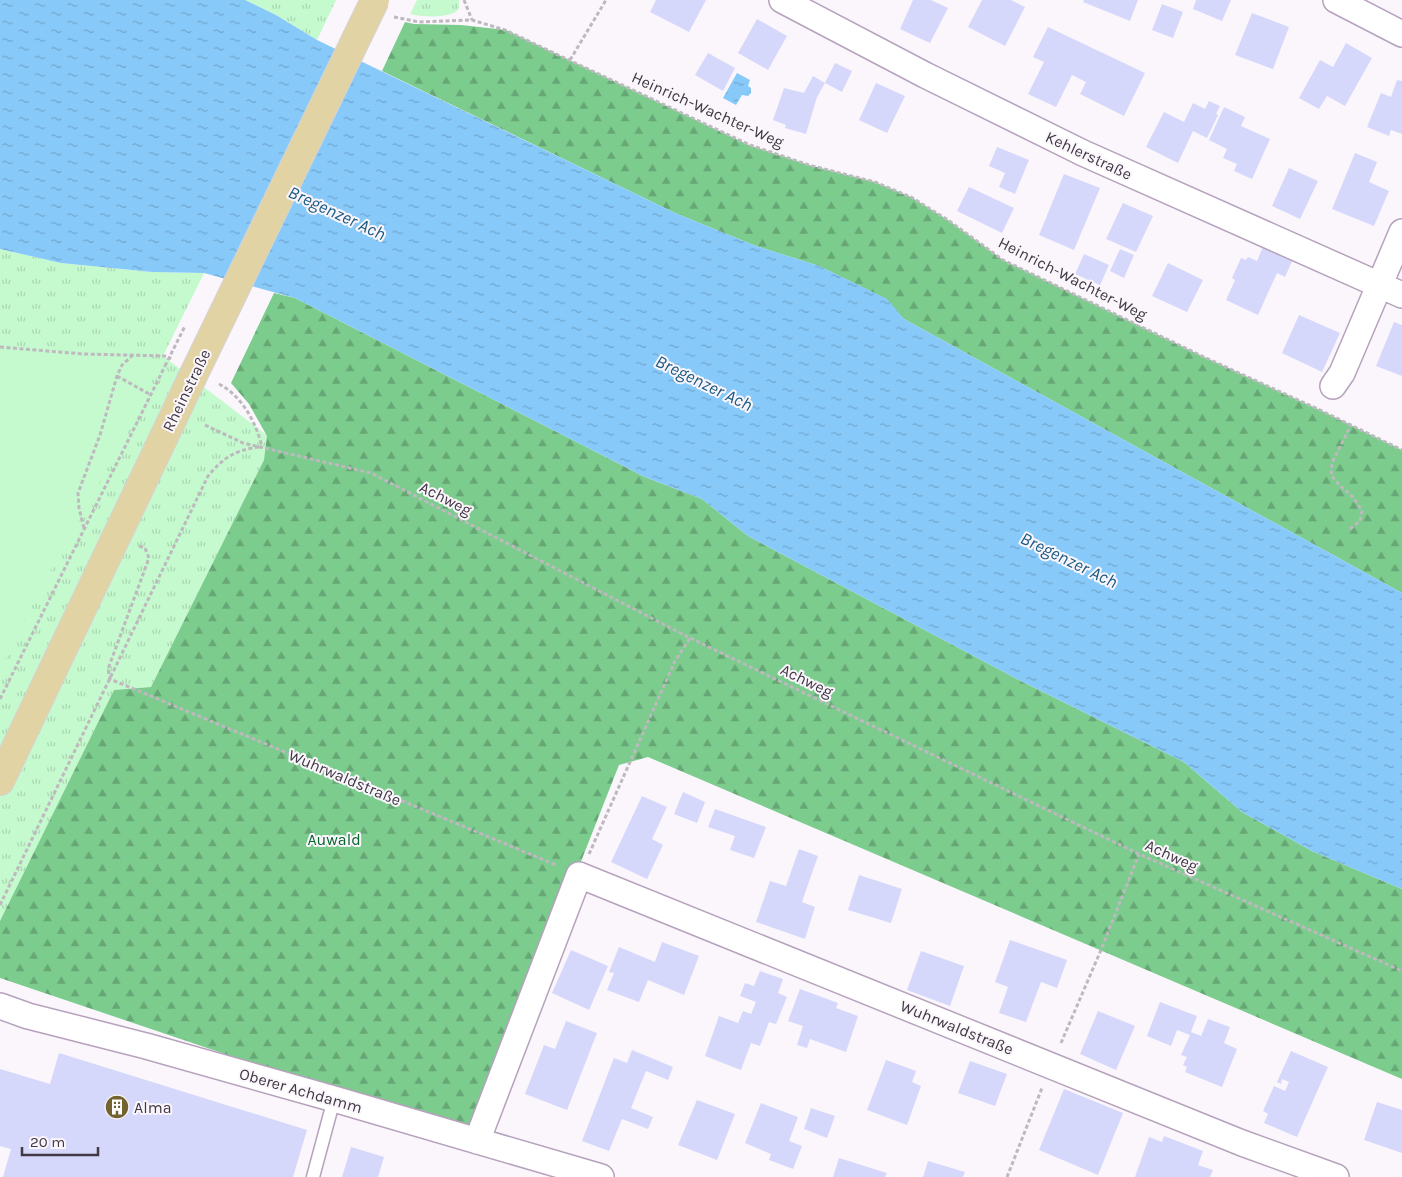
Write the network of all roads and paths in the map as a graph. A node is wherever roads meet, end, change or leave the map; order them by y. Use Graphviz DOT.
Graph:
graph roads {
  1 [pos="375,0"];
  2 [pos="464,0"];
  3 [pos="606,0"];
  4 [pos="782,0"];
  5 [pos="1336,0"];
  6 [pos="472,20"];
  7 [pos="419,22"];
  8 [pos="1402,34"];
  9 [pos="570,60"];
  10 [pos="1402,232"];
  11 [pos="1391,290"];
  12 [pos="0,347"];
  13 [pos="132,356"];
  14 [pos="167,356"];
  15 [pos="165,366"];
  16 [pos="117,376"];
  17 [pos="1333,386"];
  18 [pos="230,390"];
  19 [pos="151,395"];
  20 [pos="1351,424"];
  21 [pos="205,425"];
  22 [pos="262,447"];
  23 [pos="1402,450"];
  24 [pos="84,529"];
  25 [pos="1350,529"];
  26 [pos="145,548"];
  27 [pos="690,638"];
  28 [pos="110,679"];
  29 [pos="0,699"];
  30 [pos="0,781"];
  31 [pos="1139,854"];
  32 [pos="579,875"];
  33 [pos="0,904"];
  34 [pos="1101,950"];
  35 [pos="1402,972"];
  36 [pos="0,1006"];
  37 [pos="334,1099"];
  38 [pos="477,1141"];
  39 [pos="313,1177"];
  40 [pos="601,1177"];
  41 [pos="1336,1177"];
  1 -- 30 [label="main road, Rheinstraße, bridge"];
  2 -- 6 [label="path"];
  3 -- 9 [label="path"];
  4 -- 11 [label="street, Kehlerstraße"];
  5 -- 8 [label="street"];
  6 -- 7 [label="path, Heinrich-Wachter-Weg"];
  6 -- 9 [label="path, Heinrich-Wachter-Weg"];
  9 -- 20 [label="path, Heinrich-Wachter-Weg"];
  10 -- 11 [label="street"];
  11 -- 17 [label="street"];
  12 -- 13 [label="path"];
  13 -- 14 [label="path"];
  13 -- 16 [label="path"];
  15 -- 19 [label="path"];
  16 -- 19 [label="path"];
  16 -- 24 [label="path"];
  18 -- 22 [label="path"];
  19 -- 24 [label="path"];
  20 -- 23 [label="path, Heinrich-Wachter-Weg"];
  20 -- 25 [label="path"];
  21 -- 22 [label="path, Achweg"];
  22 -- 27 [label="path, Achweg"];
  22 -- 28 [label="path"];
  24 -- 29 [label="path"];
  26 -- 28 [label="path"];
  27 -- 31 [label="path, Achweg"];
  27 -- 32 [label="path"];
  28 -- 32 [label="path, Wuhrwaldstraße"];
  28 -- 33 [label="path"];
  31 -- 34 [label="path"];
  31 -- 35 [label="path, Achweg"];
  32 -- 38 [label="street"];
  32 -- 41 [label="street, Wuhrwaldstraße"];
  36 -- 37 [label="street, Oberer Achdamm"];
  37 -- 38 [label="street, Oberer Achdamm"];
  37 -- 39 [label="lane"];
  38 -- 40 [label="street, Oberer Achdamm"];
}
